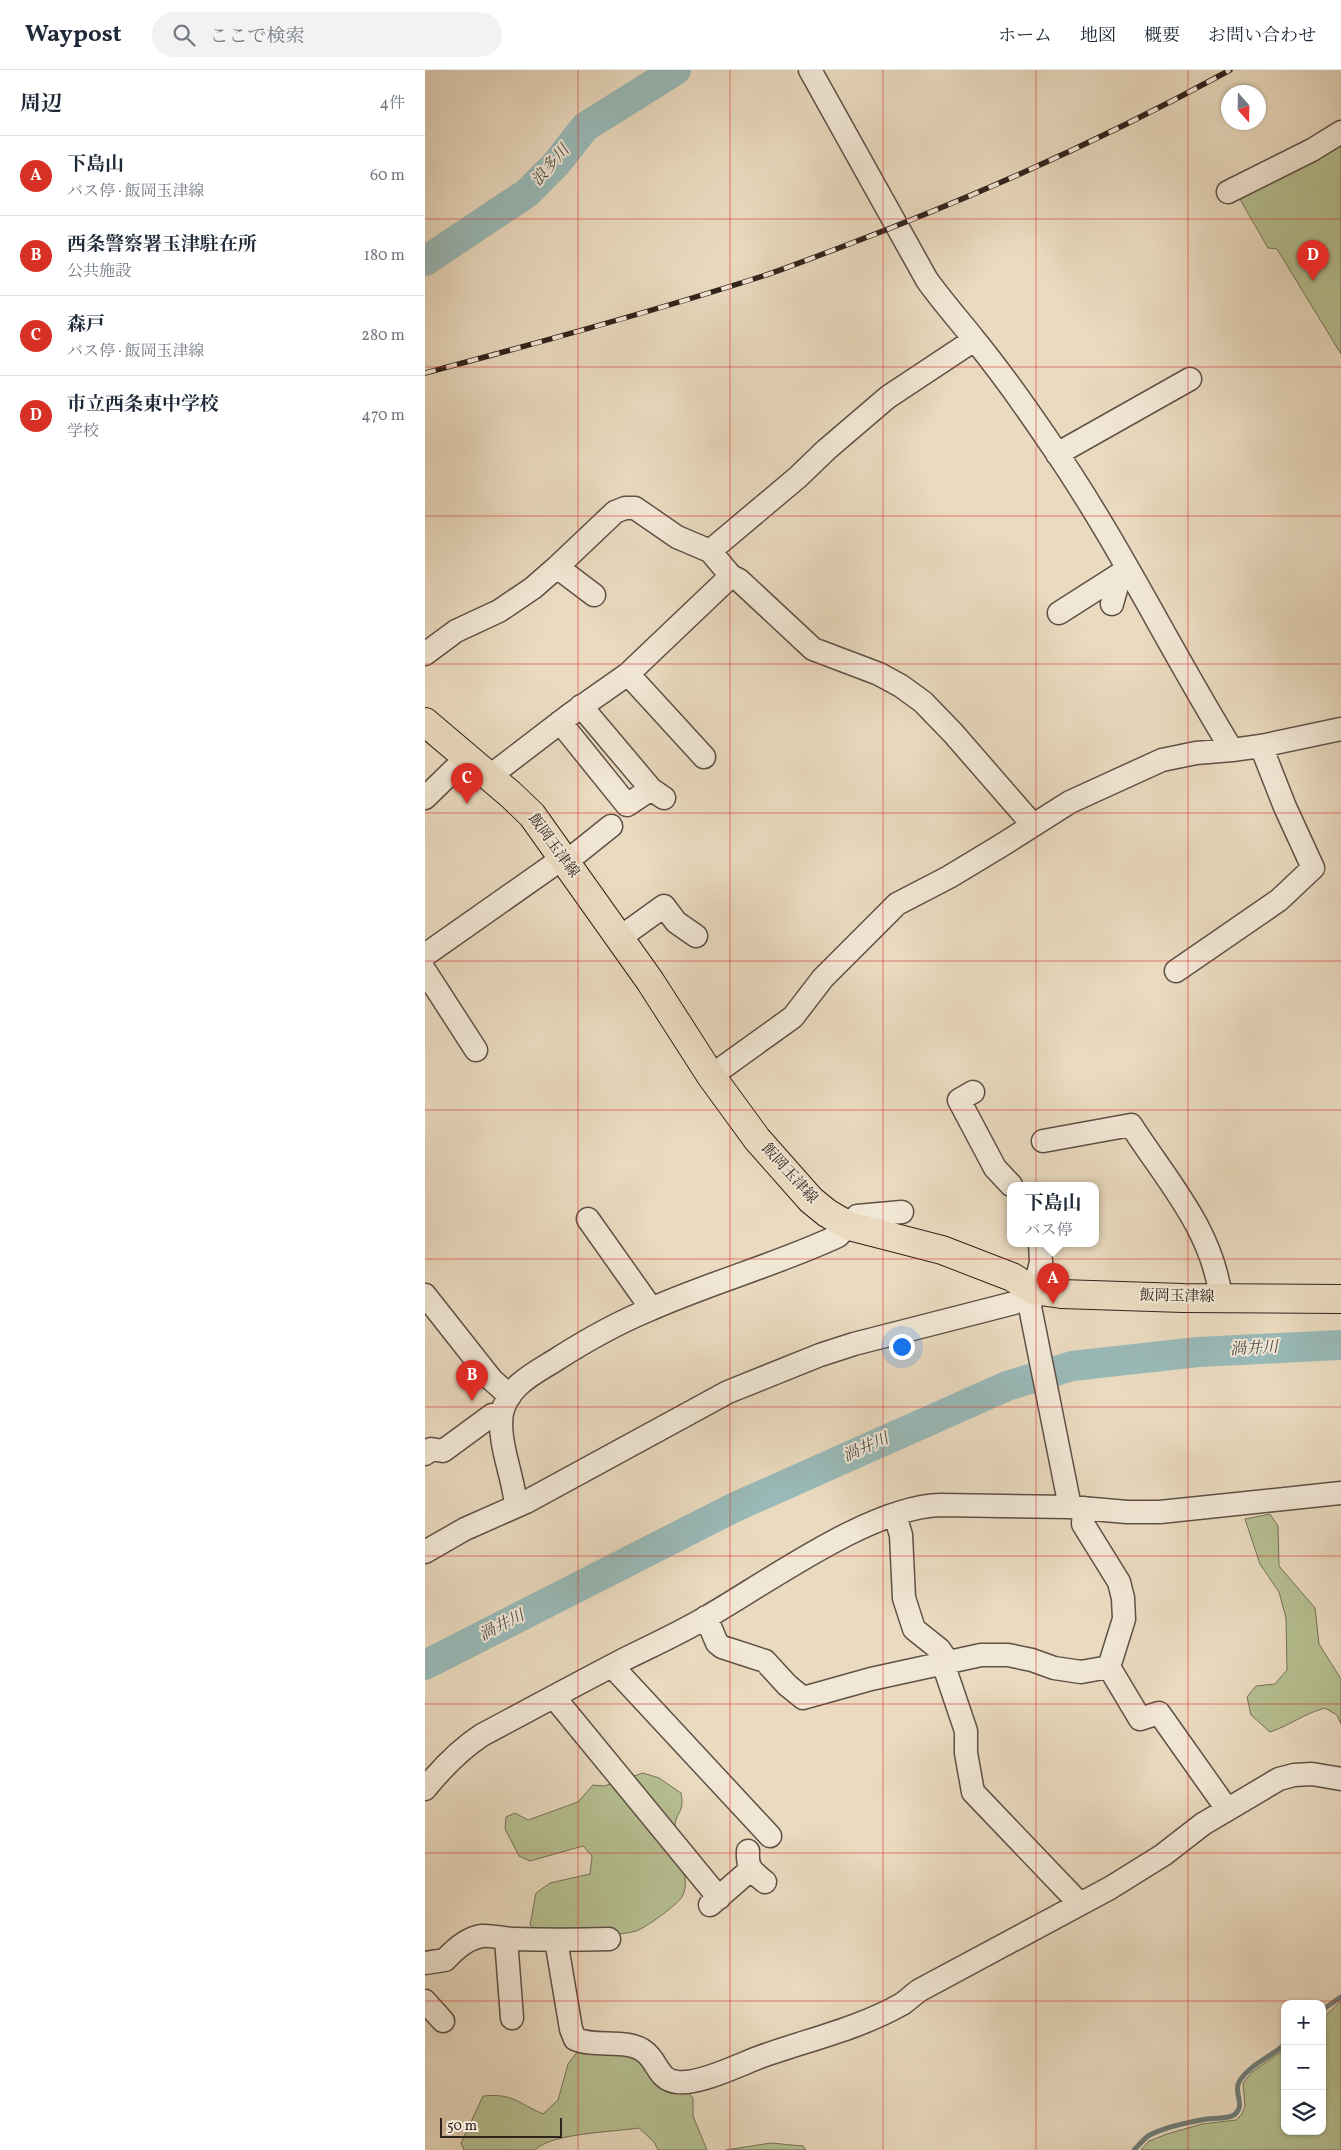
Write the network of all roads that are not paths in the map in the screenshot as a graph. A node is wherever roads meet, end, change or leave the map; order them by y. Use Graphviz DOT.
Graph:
graph roads {
  1 [pos="809,70"];
  2 [pos="1341,132"];
  3 [pos="1228,192"];
  4 [pos="974,340"];
  5 [pos="1190,379"];
  6 [pos="1057,454"];
  7 [pos="710,551"];
  8 [pos="557,567"];
  9 [pos="1124,572"];
  10 [pos="731,576"];
  11 [pos="594,595"];
  12 [pos="1112,604"];
  13 [pos="1059,613"];
  14 [pos="425,654"];
  15 [pos="627,674"];
  16 [pos="581,706"];
  17 [pos="425,722"];
  18 [pos="560,722"];
  19 [pos="1341,729"];
  20 [pos="1261,746"];
  21 [pos="1232,750"];
  22 [pos="467,757"];
  23 [pos="704,757"];
  24 [pos="489,776"];
  25 [pos="425,798"];
  26 [pos="611,826"];
  27 [pos="1033,826"];
  28 [pos="564,860"];
  29 [pos="696,936"];
  30 [pos="619,939"];
  31 [pos="425,956"];
  32 [pos="425,971"];
  33 [pos="1175,971"];
  34 [pos="476,1050"];
  35 [pos="711,1076"];
  36 [pos="973,1092"];
  37 [pos="1043,1141"];
  38 [pos="1008,1182"];
  39 [pos="902,1212"];
  40 [pos="588,1219"];
  41 [pos="849,1226"];
  42 [pos="1041,1247"];
  43 [pos="425,1295"];
  44 [pos="1221,1298"];
  45 [pos="1031,1299"];
  46 [pos="1341,1299"];
  47 [pos="651,1308"];
  48 [pos="506,1405"];
  49 [pos="425,1454"];
  50 [pos="1341,1492"];
  51 [pos="516,1506"];
  52 [pos="1077,1508"];
  53 [pos="895,1514"];
  54 [pos="425,1552"];
  55 [pos="706,1618"];
  56 [pos="944,1662"];
  57 [pos="611,1666"];
  58 [pos="1109,1667"];
  59 [pos="554,1697"];
  60 [pos="1341,1779"];
  61 [pos="425,1789"];
  62 [pos="1227,1809"];
  63 [pos="769,1836"];
  64 [pos="754,1868"];
  65 [pos="1080,1904"];
  66 [pos="505,1939"];
  67 [pos="609,1939"];
  68 [pos="556,1940"];
  69 [pos="425,1963"];
  70 [pos="425,2001"];
  71 [pos="512,2018"];
  72 [pos="443,2021"];
  1 -- 4 [label="street"];
  2 -- 3 [label="street"];
  4 -- 6 [label="street"];
  4 -- 7 [label="street"];
  5 -- 6 [label="street"];
  6 -- 9 [label="street"];
  7 -- 8 [label="street"];
  7 -- 10 [label="street"];
  8 -- 11 [label="street"];
  8 -- 14 [label="street"];
  9 -- 12 [label="street"];
  9 -- 13 [label="street"];
  9 -- 21 [label="street"];
  10 -- 15 [label="street"];
  10 -- 27 [label="street"];
  15 -- 16 [label="street"];
  15 -- 23 [label="street"];
  16 -- 18 [label="street"];
  16 -- 18 [label="street"];
  17 -- 22 [label="main road, 飯岡玉津線"];
  18 -- 24 [label="street"];
  19 -- 20 [label="street"];
  20 -- 21 [label="street"];
  20 -- 33 [label="street"];
  21 -- 27 [label="street"];
  22 -- 24 [label="main road, 飯岡玉津線"];
  22 -- 25 [label="street"];
  24 -- 28 [label="main road, 飯岡玉津線"];
  26 -- 28 [label="street"];
  27 -- 35 [label="street"];
  28 -- 30 [label="main road, 飯岡玉津線"];
  28 -- 31 [label="street"];
  29 -- 30 [label="street"];
  30 -- 35 [label="main road, 飯岡玉津線"];
  32 -- 34 [label="street"];
  35 -- 41 [label="main road, 飯岡玉津線"];
  36 -- 38 [label="street"];
  37 -- 44 [label="street"];
  39 -- 41 [label="street"];
  40 -- 47 [label="street"];
  41 -- 45 [label="main road, 飯岡玉津線"];
  41 -- 47 [label="street"];
  42 -- 45 [label="street"];
  43 -- 48 [label="street"];
  44 -- 45 [label="main road, 飯岡玉津線"];
  44 -- 46 [label="main road, 飯岡玉津線"];
  45 -- 51 [label="street"];
  45 -- 52 [label="street"];
  47 -- 48 [label="street"];
  48 -- 49 [label="street"];
  48 -- 51 [label="street"];
  50 -- 52 [label="street"];
  51 -- 54 [label="street"];
  52 -- 53 [label="street"];
  52 -- 58 [label="street"];
  53 -- 55 [label="street"];
  53 -- 56 [label="street"];
  55 -- 56 [label="street"];
  55 -- 57 [label="street"];
  56 -- 58 [label="street"];
  56 -- 65 [label="street"];
  57 -- 59 [label="street"];
  57 -- 63 [label="street"];
  58 -- 62 [label="street"];
  59 -- 61 [label="street"];
  59 -- 64 [label="street"];
  60 -- 62 [label="street"];
  62 -- 65 [label="street"];
  65 -- 68 [label="street"];
  66 -- 68 [label="street"];
  66 -- 69 [label="street"];
  66 -- 71 [label="street"];
  67 -- 68 [label="street"];
  70 -- 72 [label="street"];
}
